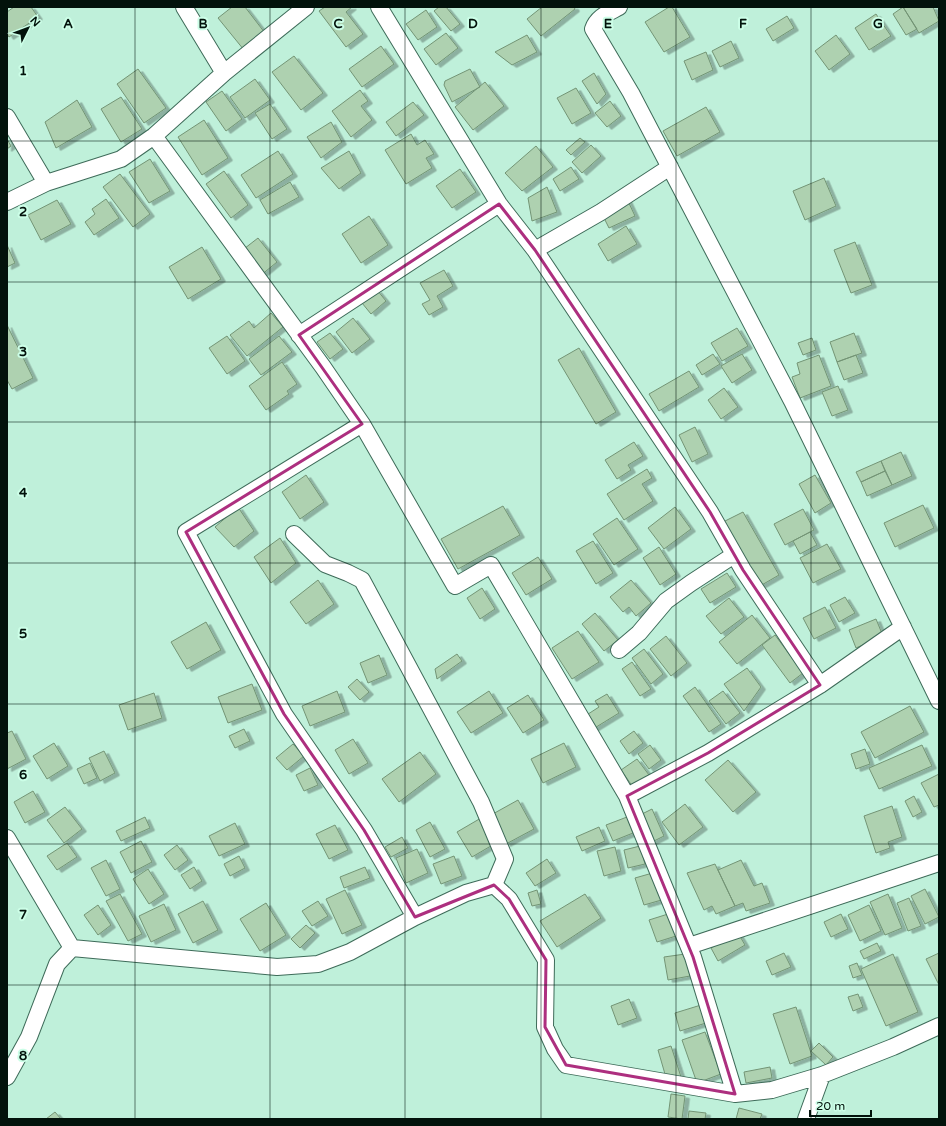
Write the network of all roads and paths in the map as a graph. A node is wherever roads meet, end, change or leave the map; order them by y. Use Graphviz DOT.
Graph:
graph roads {
  1 [pos="184,7"];
  2 [pos="306,7"];
  3 [pos="379,7"];
  4 [pos="618,7"];
  5 [pos="224,72"];
  6 [pos="7,117"];
  7 [pos="154,136"];
  8 [pos="670,167"];
  9 [pos="46,183"];
  10 [pos="7,202"];
  11 [pos="500,204"];
  12 [pos="535,250"];
  13 [pos="298,334"];
  14 [pos="362,424"];
  15 [pos="294,534"];
  16 [pos="734,555"];
  17 [pos="903,627"];
  18 [pos="619,650"];
  19 [pos="820,685"];
  20 [pos="939,701"];
  21 [pos="627,796"];
  22 [pos="7,838"];
  23 [pos="939,863"];
  24 [pos="494,885"];
  25 [pos="415,917"];
  26 [pos="689,946"];
  27 [pos="72,948"];
  28 [pos="939,1026"];
  29 [pos="822,1075"];
  30 [pos="7,1077"];
  31 [pos="735,1094"];
  32 [pos="806,1119"];
  1 -- 5 [label="street"];
  2 -- 5 [label="street"];
  3 -- 11 [label="street"];
  4 -- 8 [label="street"];
  5 -- 7 [label="street"];
  6 -- 9 [label="street"];
  7 -- 9 [label="street"];
  7 -- 13 [label="street"];
  8 -- 12 [label="street"];
  8 -- 17 [label="street"];
  9 -- 10 [label="street"];
  11 -- 12 [label="street"];
  11 -- 13 [label="street"];
  12 -- 16 [label="street"];
  13 -- 14 [label="street"];
  14 -- 21 [label="street"];
  14 -- 25 [label="street"];
  15 -- 24 [label="street"];
  16 -- 18 [label="street"];
  16 -- 19 [label="street"];
  17 -- 19 [label="street"];
  17 -- 20 [label="street"];
  19 -- 21 [label="street"];
  21 -- 26 [label="street"];
  22 -- 27 [label="street"];
  23 -- 26 [label="street"];
  24 -- 25 [label="street"];
  24 -- 31 [label="street"];
  25 -- 27 [label="street"];
  26 -- 31 [label="street"];
  27 -- 30 [label="street"];
  28 -- 29 [label="street"];
  29 -- 31 [label="street"];
  29 -- 32 [label="street"];
}
